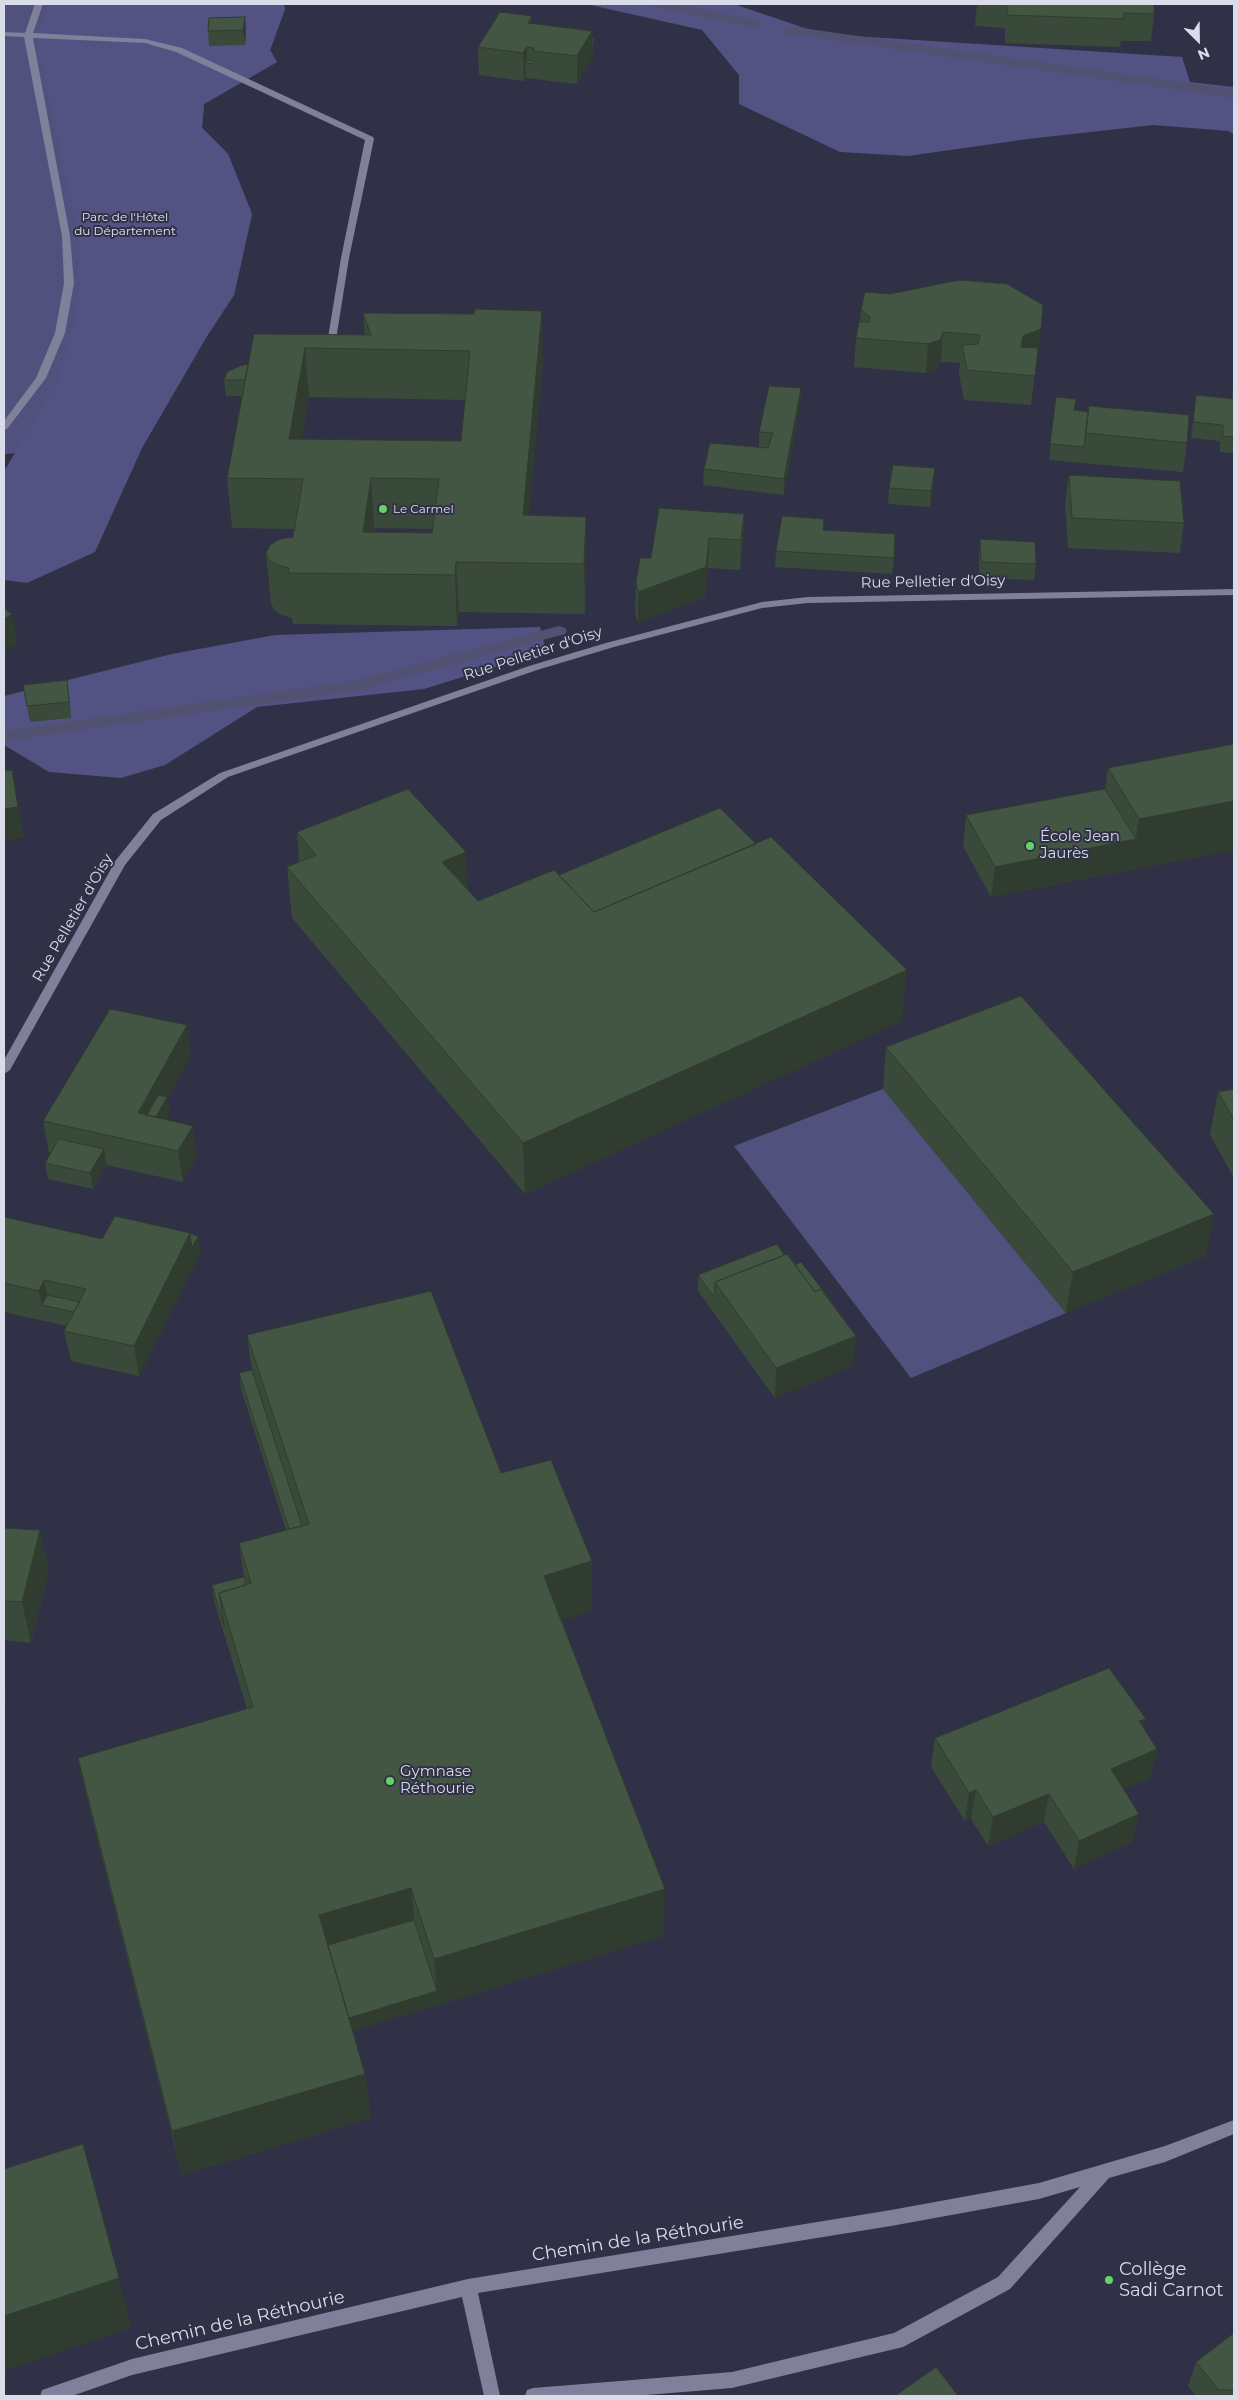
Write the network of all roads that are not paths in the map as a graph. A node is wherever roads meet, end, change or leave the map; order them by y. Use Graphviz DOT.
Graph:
graph roads {
  1 [pos="38,4"];
  2 [pos="4,34"];
  3 [pos="28,35"];
  4 [pos="332,344"];
  5 [pos="4,428"];
  6 [pos="1234,592"];
  7 [pos="4,1070"];
  8 [pos="1234,2128"];
  9 [pos="1104,2172"];
  10 [pos="468,2287"];
  11 [pos="48,2396"];
  12 [pos="492,2396"];
  13 [pos="532,2396"];
  1 -- 3 [label="street"];
  2 -- 3 [label="street"];
  3 -- 4 [label="street"];
  3 -- 5 [label="street"];
  6 -- 7 [label="street, Rue Pelletier d'Oisy"];
  8 -- 9 [label="street, Chemin de la Réthourie"];
  9 -- 10 [label="street, Chemin de la Réthourie"];
  9 -- 13 [label="street"];
  10 -- 11 [label="street, Chemin de la Réthourie"];
  10 -- 12 [label="street"];
}
